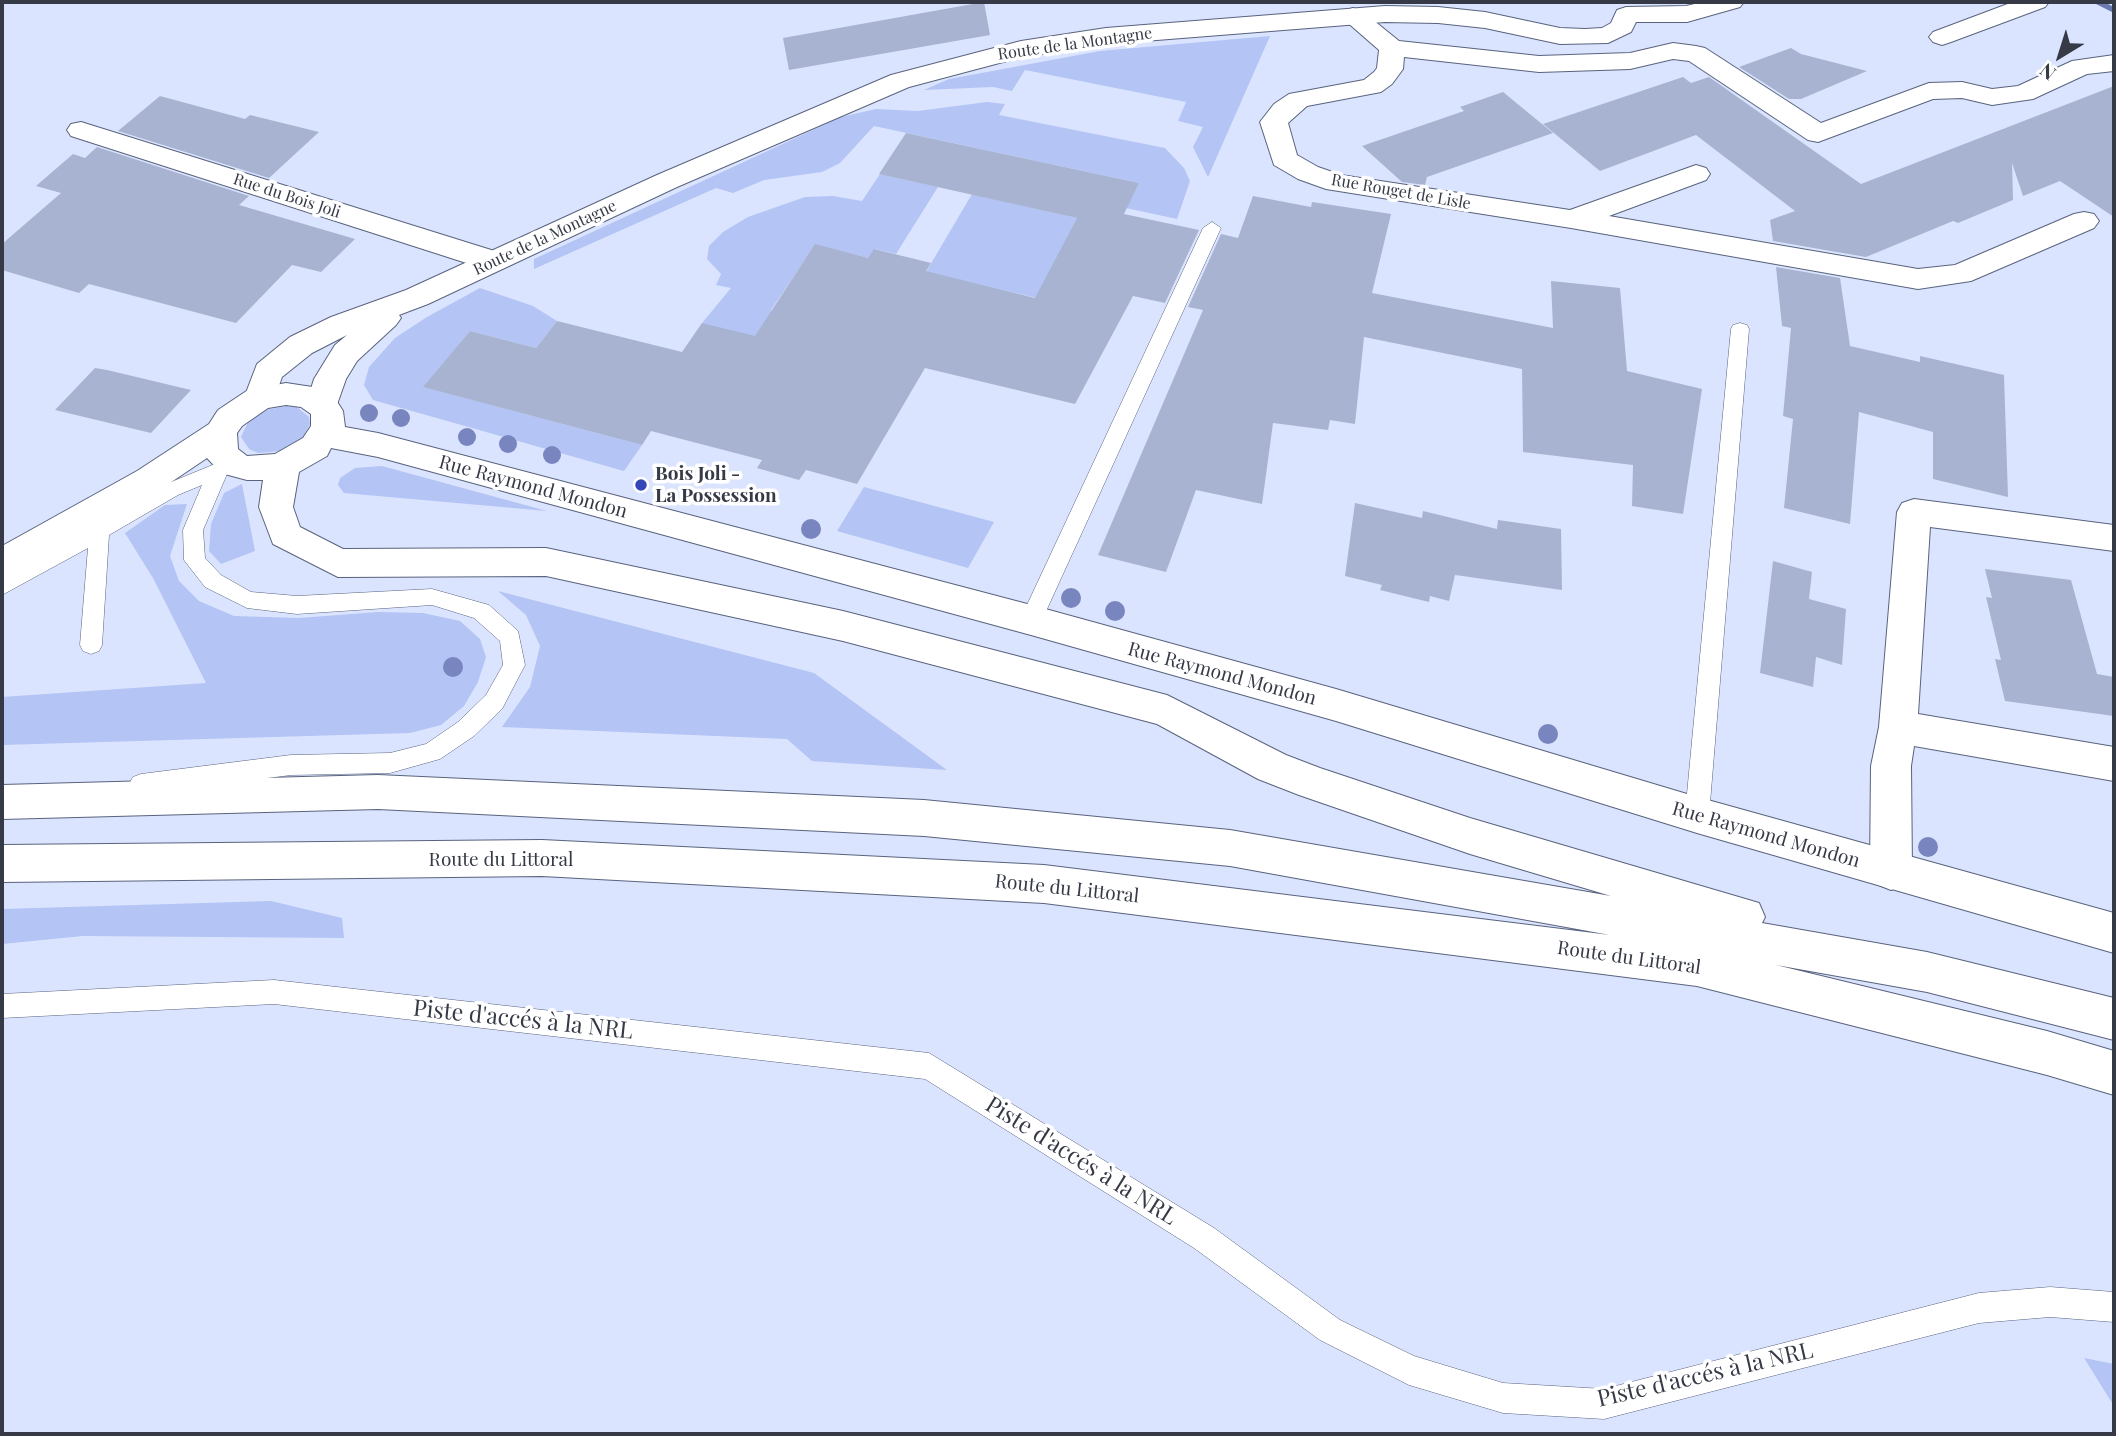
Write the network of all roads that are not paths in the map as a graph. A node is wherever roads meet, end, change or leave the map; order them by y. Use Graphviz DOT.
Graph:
graph roads {
  1 [pos="1731,2"];
  2 [pos="2036,2"];
  3 [pos="1621,8"];
  4 [pos="1353,16"];
  5 [pos="1942,37"];
  6 [pos="1392,48"];
  7 [pos="2114,63"];
  8 [pos="81,130"];
  9 [pos="1696,174"];
  10 [pos="1571,219"];
  11 [pos="2084,221"];
  12 [pos="1212,228"];
  13 [pos="493,261"];
  14 [pos="417,297"];
  15 [pos="1740,329"];
  16 [pos="260,398"];
  17 [pos="323,420"];
  18 [pos="221,432"];
  19 [pos="283,465"];
  20 [pos="226,466"];
  21 [pos="99,533"];
  22 [pos="2114,538"];
  23 [pos="2,563"];
  24 [pos="2,587"];
  25 [pos="1031,620"];
  26 [pos="91,645"];
  27 [pos="1898,727"];
  28 [pos="2114,764"];
  29 [pos="2,802"];
  30 [pos="1697,815"];
  31 [pos="2,864"];
  32 [pos="1891,871"];
  33 [pos="2114,933"];
  34 [pos="1927,972"];
  35 [pos="2,1006"];
  36 [pos="2114,1020"];
  37 [pos="2114,1073"];
  38 [pos="2114,1307"];
  1 -- 3 [label="main road"];
  2 -- 5 [label="main road"];
  3 -- 4 [label="main road, Route de la Montagne"];
  4 -- 6 [label="main road"];
  4 -- 13 [label="main road, Route de la Montagne"];
  6 -- 7 [label="main road"];
  6 -- 10 [label="main road, Rue Rouget de Lisle"];
  8 -- 13 [label="main road, Rue du Bois Joli"];
  9 -- 10 [label="main road"];
  10 -- 11 [label="main road, Rue Rouget de Lisle"];
  12 -- 25 [label="lane"];
  13 -- 14 [label="main road, Route de la Montagne"];
  14 -- 16 [label="main road, Route de la Montagne"];
  14 -- 17 [label="main road, Route de la Montagne"];
  15 -- 30 [label="lane"];
  16 -- 17 [label="main road"];
  16 -- 18 [label="main road"];
  17 -- 19 [label="main road"];
  17 -- 25 [label="main road, Rue Raymond Mondon"];
  18 -- 20 [label="main road"];
  18 -- 23 [label="main road"];
  19 -- 20 [label="main road"];
  19 -- 34 [label="main road"];
  20 -- 21 [label="lane"];
  20 -- 29 [label="lane"];
  21 -- 24 [label="lane"];
  21 -- 26 [label="lane"];
  22 -- 27 [label="main road"];
  25 -- 30 [label="main road, Rue Raymond Mondon"];
  27 -- 28 [label="main road"];
  27 -- 32 [label="main road"];
  29 -- 34 [label="main road, Route du Littoral"];
  30 -- 32 [label="main road, Rue Raymond Mondon"];
  31 -- 37 [label="main road, Route du Littoral"];
  32 -- 33 [label="main road, Rue Raymond Mondon"];
  34 -- 36 [label="main road, Route du Littoral"];
  35 -- 38 [label="lane, Piste d'accés à la NRL"];
}
